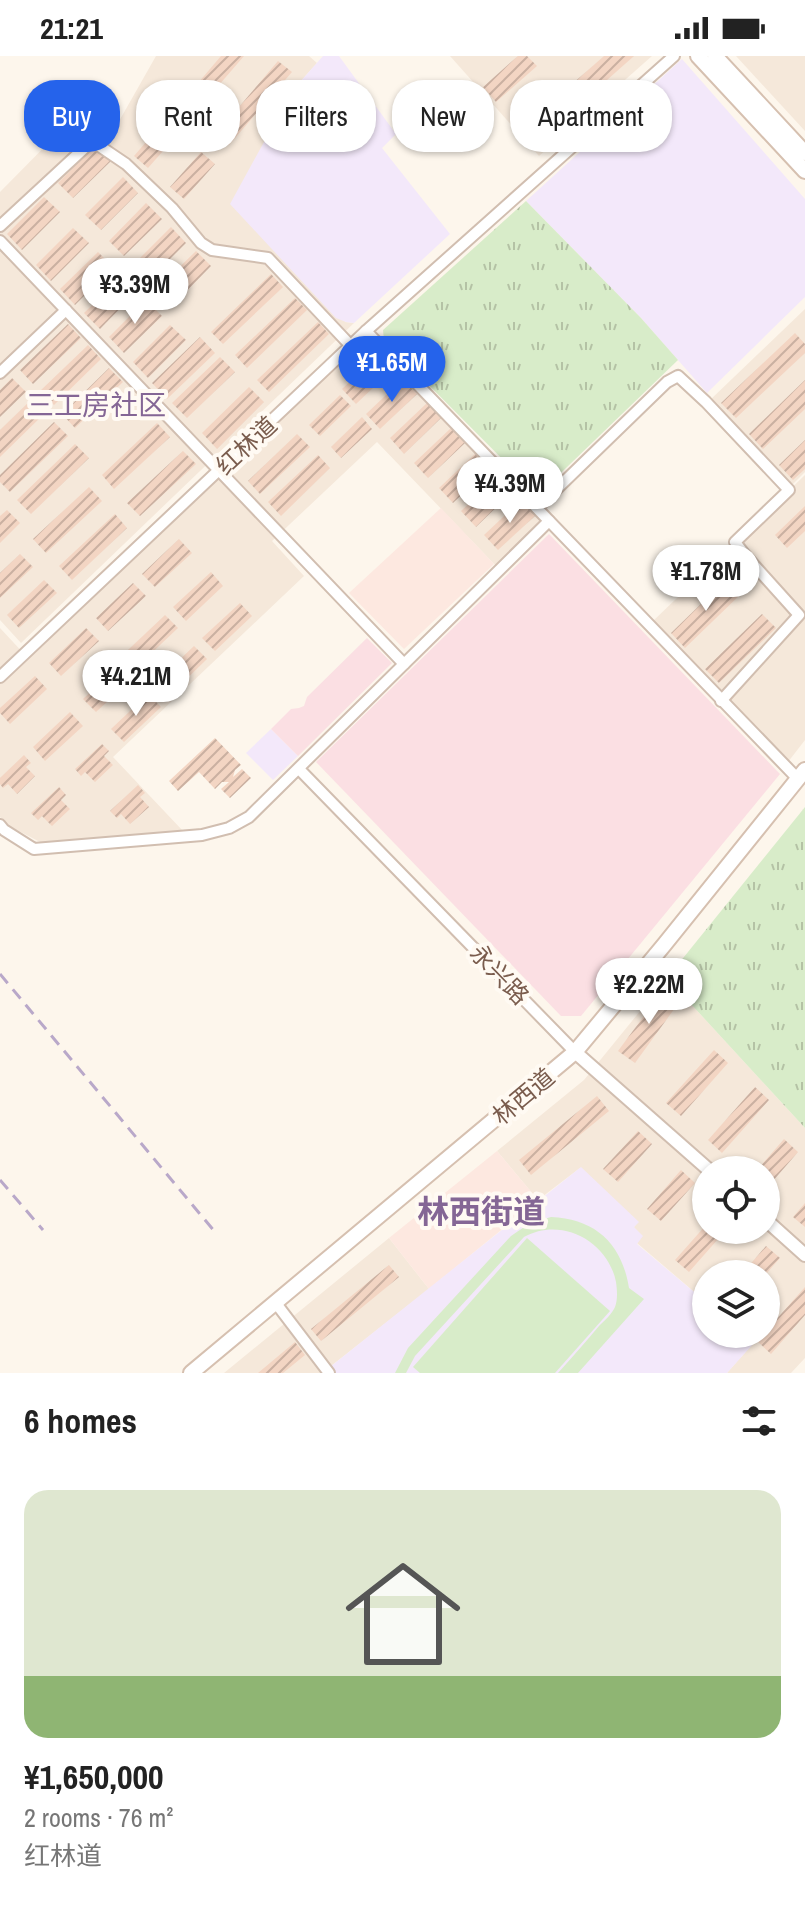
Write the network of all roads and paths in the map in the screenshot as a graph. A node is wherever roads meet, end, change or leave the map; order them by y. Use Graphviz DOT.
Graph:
graph roads {
  1 [pos="674,56"];
  2 [pos="698,56"];
  3 [pos="715,56"];
  4 [pos="805,153"];
  5 [pos="805,171"];
  6 [pos="0,226"];
  7 [pos="0,241"];
  8 [pos="66,310"];
  9 [pos="366,331"];
  10 [pos="351,346"];
  11 [pos="0,373"];
  12 [pos="219,470"];
  13 [pos="537,508"];
  14 [pos="549,521"];
  15 [pos="404,664"];
  16 [pos="0,677"];
  17 [pos="721,701"];
  18 [pos="299,769"];
  19 [pos="801,774"];
  20 [pos="0,825"];
  21 [pos="575,1052"];
  22 [pos="693,1156"];
  23 [pos="780,1233"];
  24 [pos="805,1255"];
  25 [pos="275,1302"];
  26 [pos="191,1373"];
  27 [pos="329,1373"];
  1 -- 9 [label="street, 红林道"];
  2 -- 5 [label="main road"];
  3 -- 4 [label="main road"];
  6 -- 10 [label="street"];
  7 -- 8 [label="street"];
  8 -- 11 [label="street"];
  8 -- 12 [label="street"];
  9 -- 10 [label="street, 红林道"];
  9 -- 13 [label="street"];
  10 -- 12 [label="street, 红林道"];
  12 -- 15 [label="street"];
  12 -- 16 [label="street, 红林道"];
  13 -- 14 [label="street"];
  13 -- 17 [label="street"];
  14 -- 15 [label="street"];
  14 -- 17 [label="street"];
  15 -- 18 [label="street"];
  17 -- 19 [label="street"];
  18 -- 20 [label="street"];
  18 -- 21 [label="street, 永兴路"];
  19 -- 21 [label="main road, 林西道"];
  21 -- 22 [label="street, 永兴路"];
  21 -- 25 [label="main road, 林西道"];
  23 -- 24 [label="street"];
  25 -- 26 [label="main road, 林西道"];
  25 -- 27 [label="street"];
}
